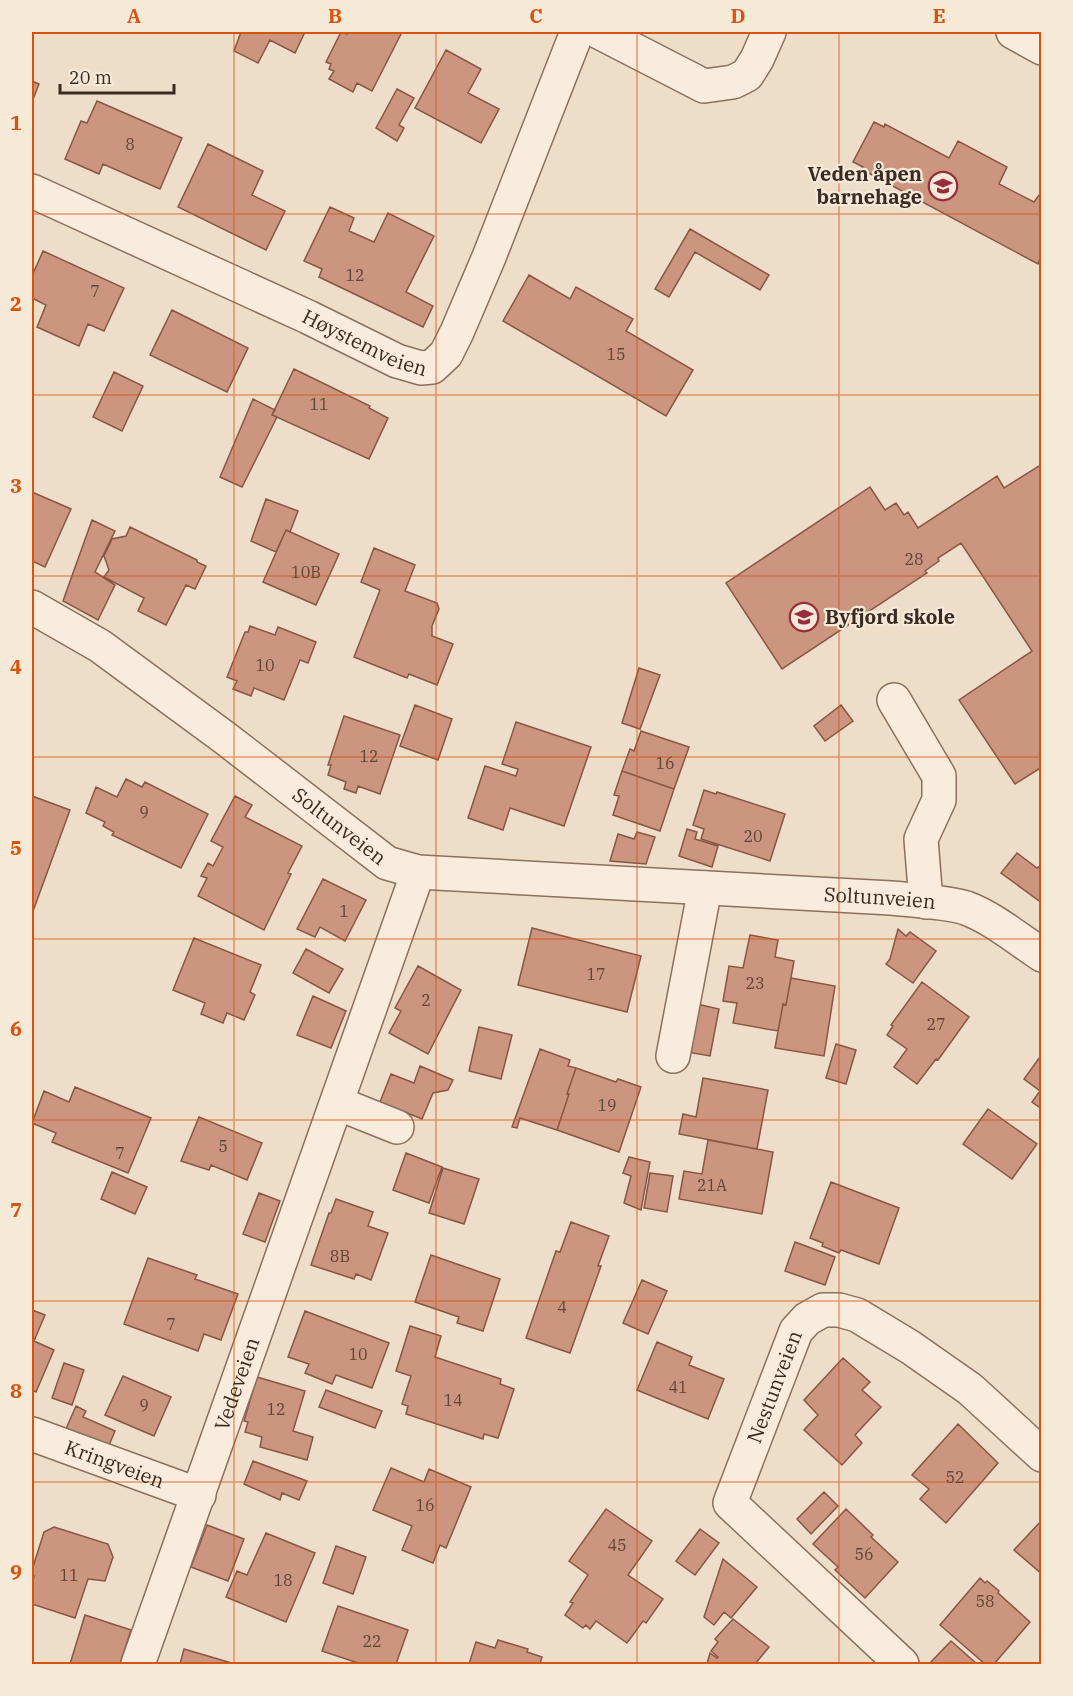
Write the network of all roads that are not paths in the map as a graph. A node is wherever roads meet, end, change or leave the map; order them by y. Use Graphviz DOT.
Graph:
graph roads {
  1 [pos="577,32"];
  2 [pos="599,32"];
  3 [pos="769,32"];
  4 [pos="1013,32"];
  5 [pos="1041,48"];
  6 [pos="32,191"];
  7 [pos="32,607"];
  8 [pos="894,700"];
  9 [pos="418,872"];
  10 [pos="705,888"];
  11 [pos="926,902"];
  12 [pos="1041,955"];
  13 [pos="673,1056"];
  14 [pos="337,1103"];
  15 [pos="397,1127"];
  16 [pos="32,1434"];
  17 [pos="1041,1455"];
  18 [pos="199,1495"];
  19 [pos="138,1665"];
  20 [pos="902,1665"];
  1 -- 6 [label="street, Høystemveien"];
  2 -- 3 [label="street"];
  4 -- 5 [label="street"];
  7 -- 9 [label="street, Soltunveien"];
  8 -- 11 [label="street"];
  9 -- 10 [label="street, Soltunveien"];
  9 -- 14 [label="street, Vedeveien"];
  10 -- 11 [label="street, Soltunveien"];
  10 -- 13 [label="street"];
  11 -- 12 [label="street, Soltunveien"];
  14 -- 15 [label="street"];
  14 -- 18 [label="street, Vedeveien"];
  16 -- 18 [label="street, Kringveien"];
  17 -- 20 [label="street, Nestunveien"];
  18 -- 19 [label="street, Vedeveien"];
}
